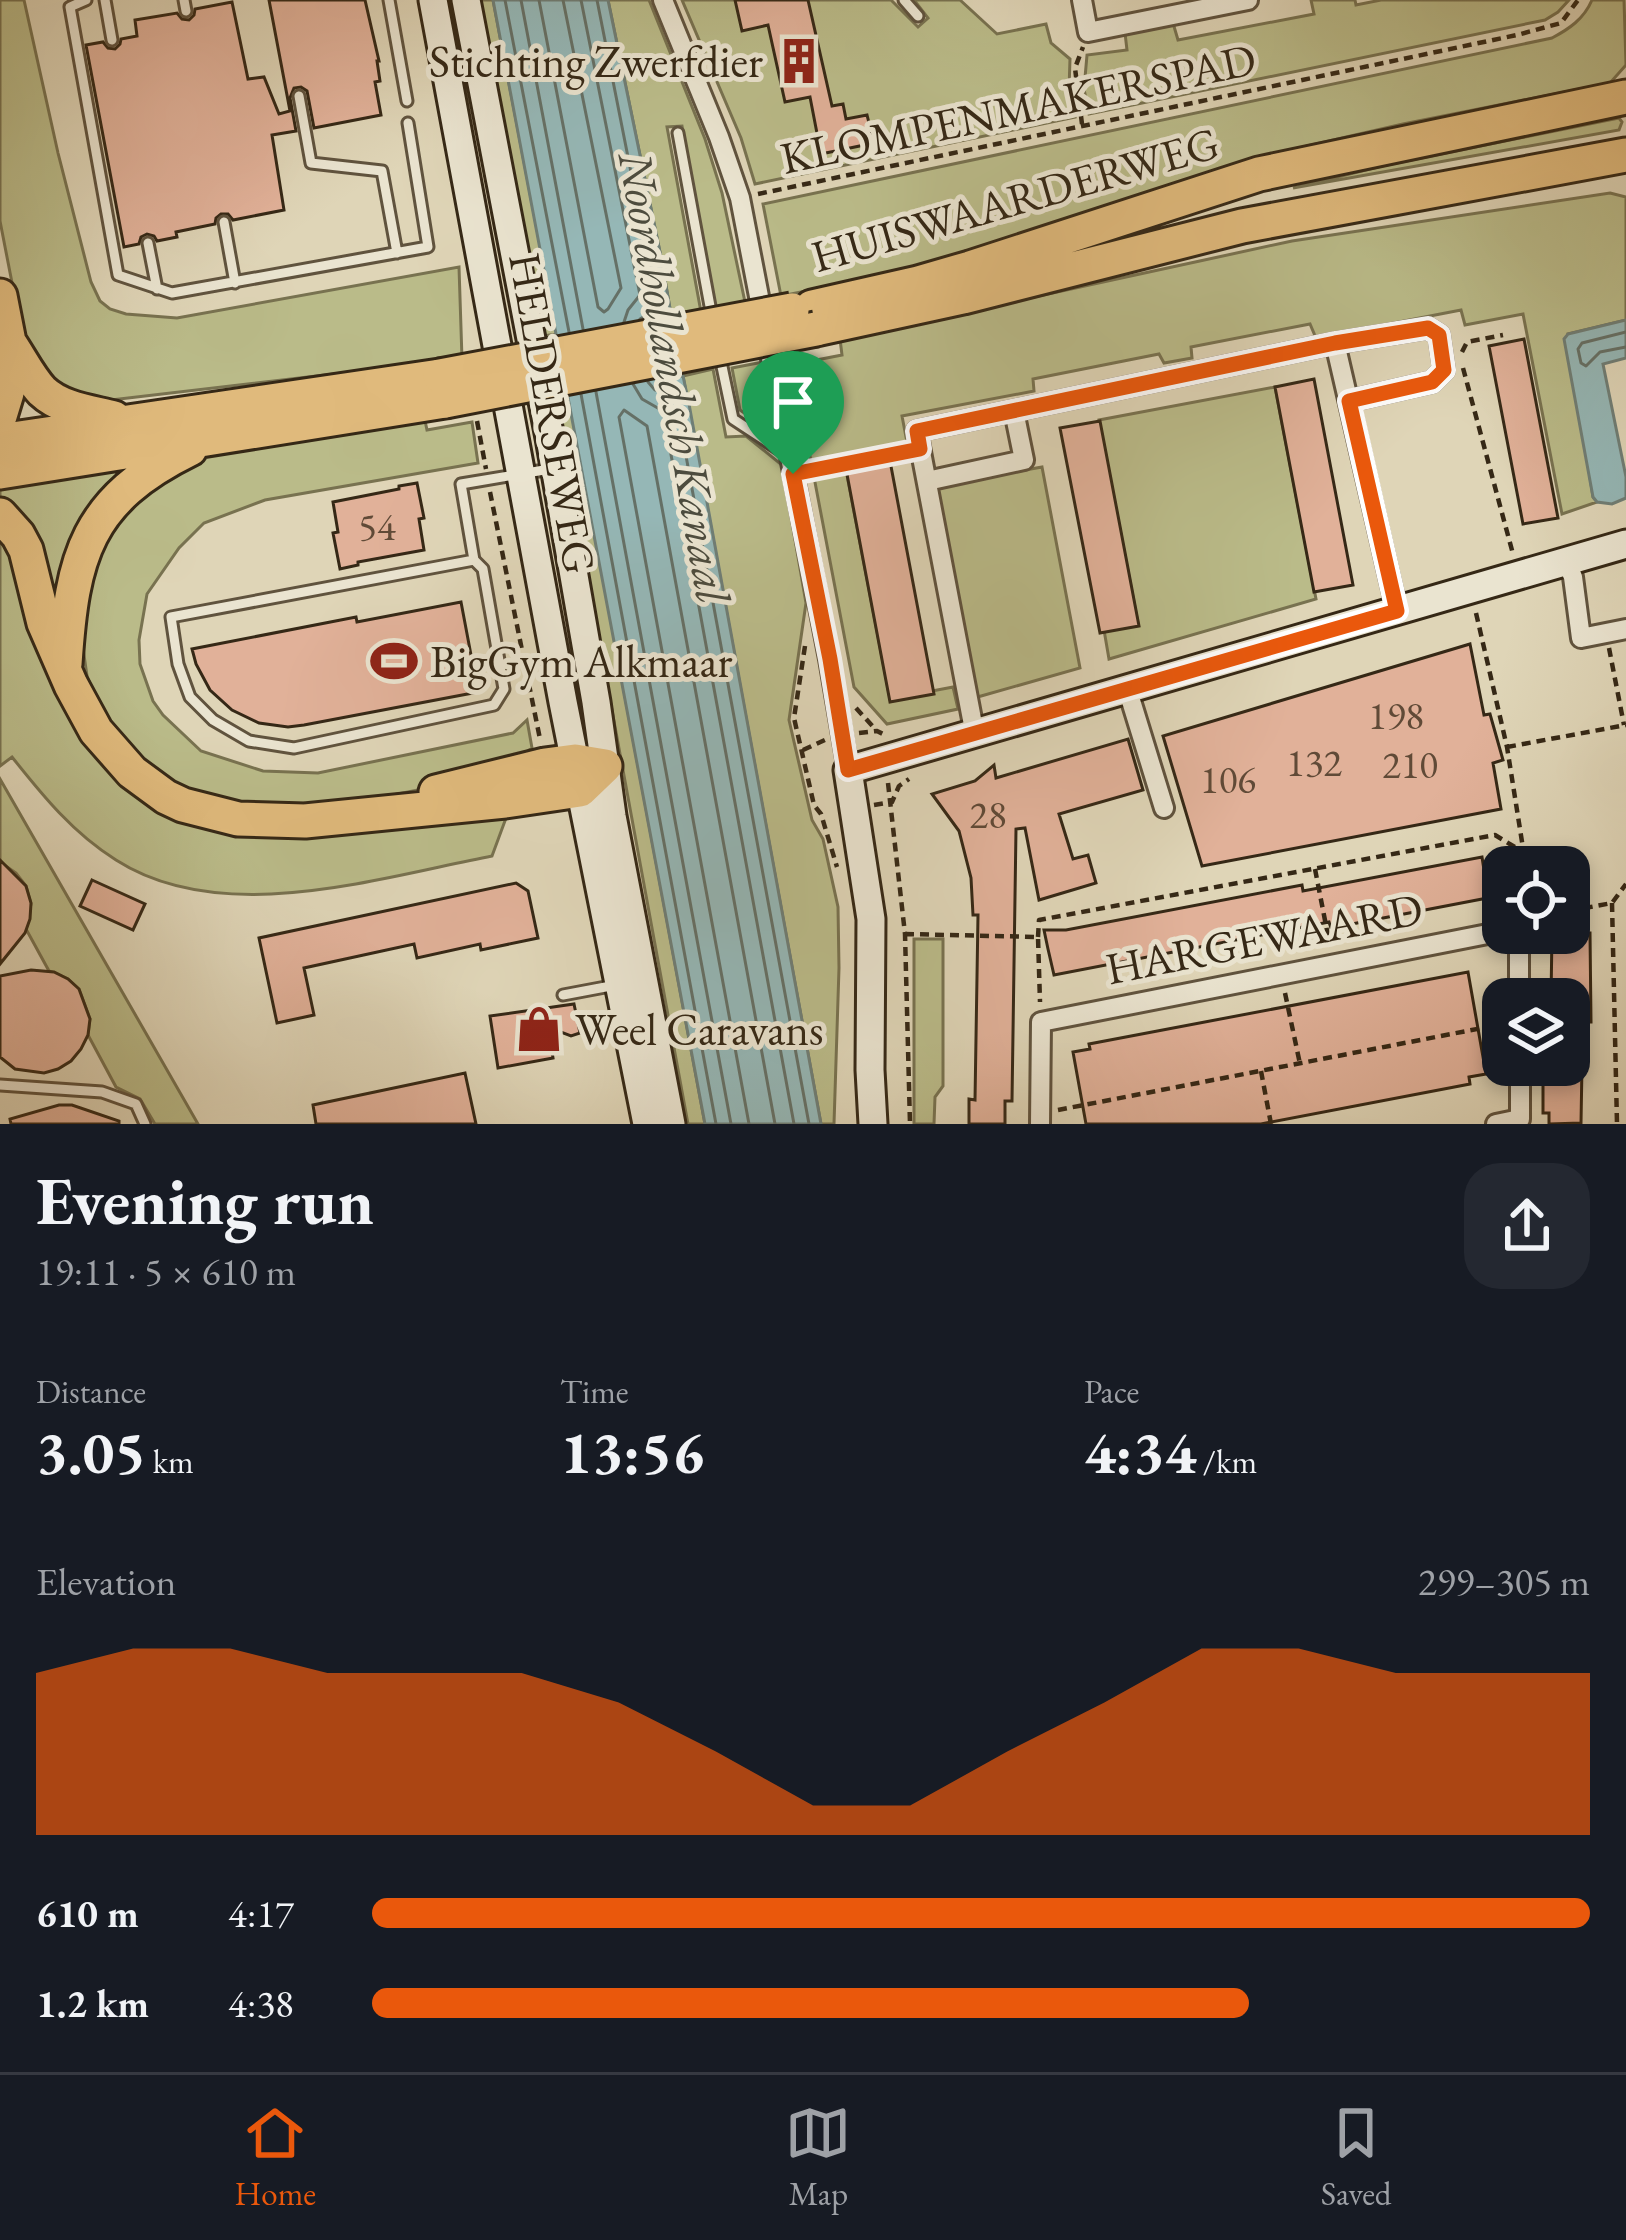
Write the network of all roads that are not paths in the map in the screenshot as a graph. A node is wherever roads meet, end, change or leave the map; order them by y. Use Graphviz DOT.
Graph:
graph roads {
  1 [pos="86,0"];
  2 [pos="105,0"];
  3 [pos="389,0"];
  4 [pos="433,0"];
  5 [pos="466,0"];
  6 [pos="663,0"];
  7 [pos="904,0"];
  8 [pos="1082,0"];
  9 [pos="1249,0"];
  10 [pos="917,16"];
  11 [pos="112,40"];
  12 [pos="299,96"];
  13 [pos="1626,97"];
  14 [pos="407,100"];
  15 [pos="408,123"];
  16 [pos="677,134"];
  17 [pos="1626,154"];
  18 [pos="224,222"];
  19 [pos="148,243"];
  20 [pos="397,253"];
  21 [pos="235,283"];
  22 [pos="157,289"];
  23 [pos="0,296"];
  24 [pos="814,318"];
  25 [pos="9,343"];
  26 [pos="1335,343"];
  27 [pos="442,388"];
  28 [pos="1349,401"];
  29 [pos="1014,412"];
  30 [pos="0,416"];
  31 [pos="128,422"];
  32 [pos="219,435"];
  33 [pos="0,441"];
  34 [pos="791,465"];
  35 [pos="555,468"];
  36 [pos="0,472"];
  37 [pos="522,474"];
  38 [pos="927,481"];
  39 [pos="0,515"];
  40 [pos="1626,544"];
  41 [pos="474,560"];
  42 [pos="1566,561"];
  43 [pos="1397,611"];
  44 [pos="1626,628"];
  45 [pos="64,667"];
  46 [pos="1128,691"];
  47 [pos="975,735"];
  48 [pos="848,770"];
  49 [pos="587,772"];
  50 [pos="1164,808"];
  51 [pos="1482,935"];
  52 [pos="631,983"];
  53 [pos="563,995"];
  54 [pos="0,1085"];
  55 [pos="1520,1086"];
  56 [pos="1041,1119"];
  57 [pos="145,1124"];
  58 [pos="646,1124"];
  59 [pos="671,1124"];
  60 [pos="873,1124"];
  61 [pos="1496,1124"];
  1 -- 22 [label="lane"];
  2 -- 11 [label="lane"];
  3 -- 14 [label="lane"];
  4 -- 37 [label="main road, HELDERSEWEG"];
  5 -- 35 [label="main road, HELDERSEWEG"];
  6 -- 34 [label="street"];
  7 -- 10 [label="lane"];
  8 -- 9 [label="street"];
  12 -- 20 [label="lane"];
  13 -- 24 [label="highway, HUISWAARDERWEG"];
  15 -- 20 [label="lane"];
  16 -- 34 [label="lane"];
  17 -- 24 [label="highway, HUISWAARDERWEG"];
  18 -- 21 [label="lane"];
  19 -- 22 [label="lane"];
  20 -- 21 [label="lane"];
  21 -- 22 [label="lane"];
  23 -- 25 [label="highway"];
  24 -- 27 [label="highway, HUISWAARDERWEG, bridge"];
  25 -- 30 [label="highway"];
  25 -- 31 [label="highway"];
  26 -- 28 [label="street"];
  26 -- 28 [label="street"];
  26 -- 29 [label="street"];
  27 -- 31 [label="highway, HUISWAARDERWEG"];
  27 -- 32 [label="highway, HUISWAARDERWEG"];
  28 -- 43 [label="street"];
  29 -- 38 [label="street"];
  29 -- 38 [label="street"];
  31 -- 33 [label="highway, HUISWAARDERWEG"];
  32 -- 36 [label="highway, HUISWAARDERWEG"];
  32 -- 45 [label="highway"];
  34 -- 48 [label="street"];
  35 -- 37 [label="lane"];
  35 -- 49 [label="main road, HELDERSEWEG"];
  37 -- 41 [label="lane"];
  37 -- 49 [label="main road, HELDERSEWEG"];
  38 -- 47 [label="street"];
  39 -- 45 [label="highway"];
  40 -- 42 [label="main road"];
  41 -- 41 [label="lane"];
  42 -- 43 [label="main road"];
  42 -- 44 [label="street"];
  43 -- 46 [label="main road"];
  45 -- 49 [label="highway"];
  46 -- 47 [label="main road"];
  46 -- 50 [label="street"];
  47 -- 48 [label="main road"];
  48 -- 60 [label="main road"];
  49 -- 52 [label="main road, HELDERSEWEG"];
  51 -- 56 [label="street, HARGEWAARD"];
  52 -- 53 [label="lane"];
  52 -- 58 [label="main road, HELDERSEWEG"];
  52 -- 59 [label="main road, HELDERSEWEG"];
  54 -- 57 [label="lane"];
  55 -- 61 [label="street"];
}
